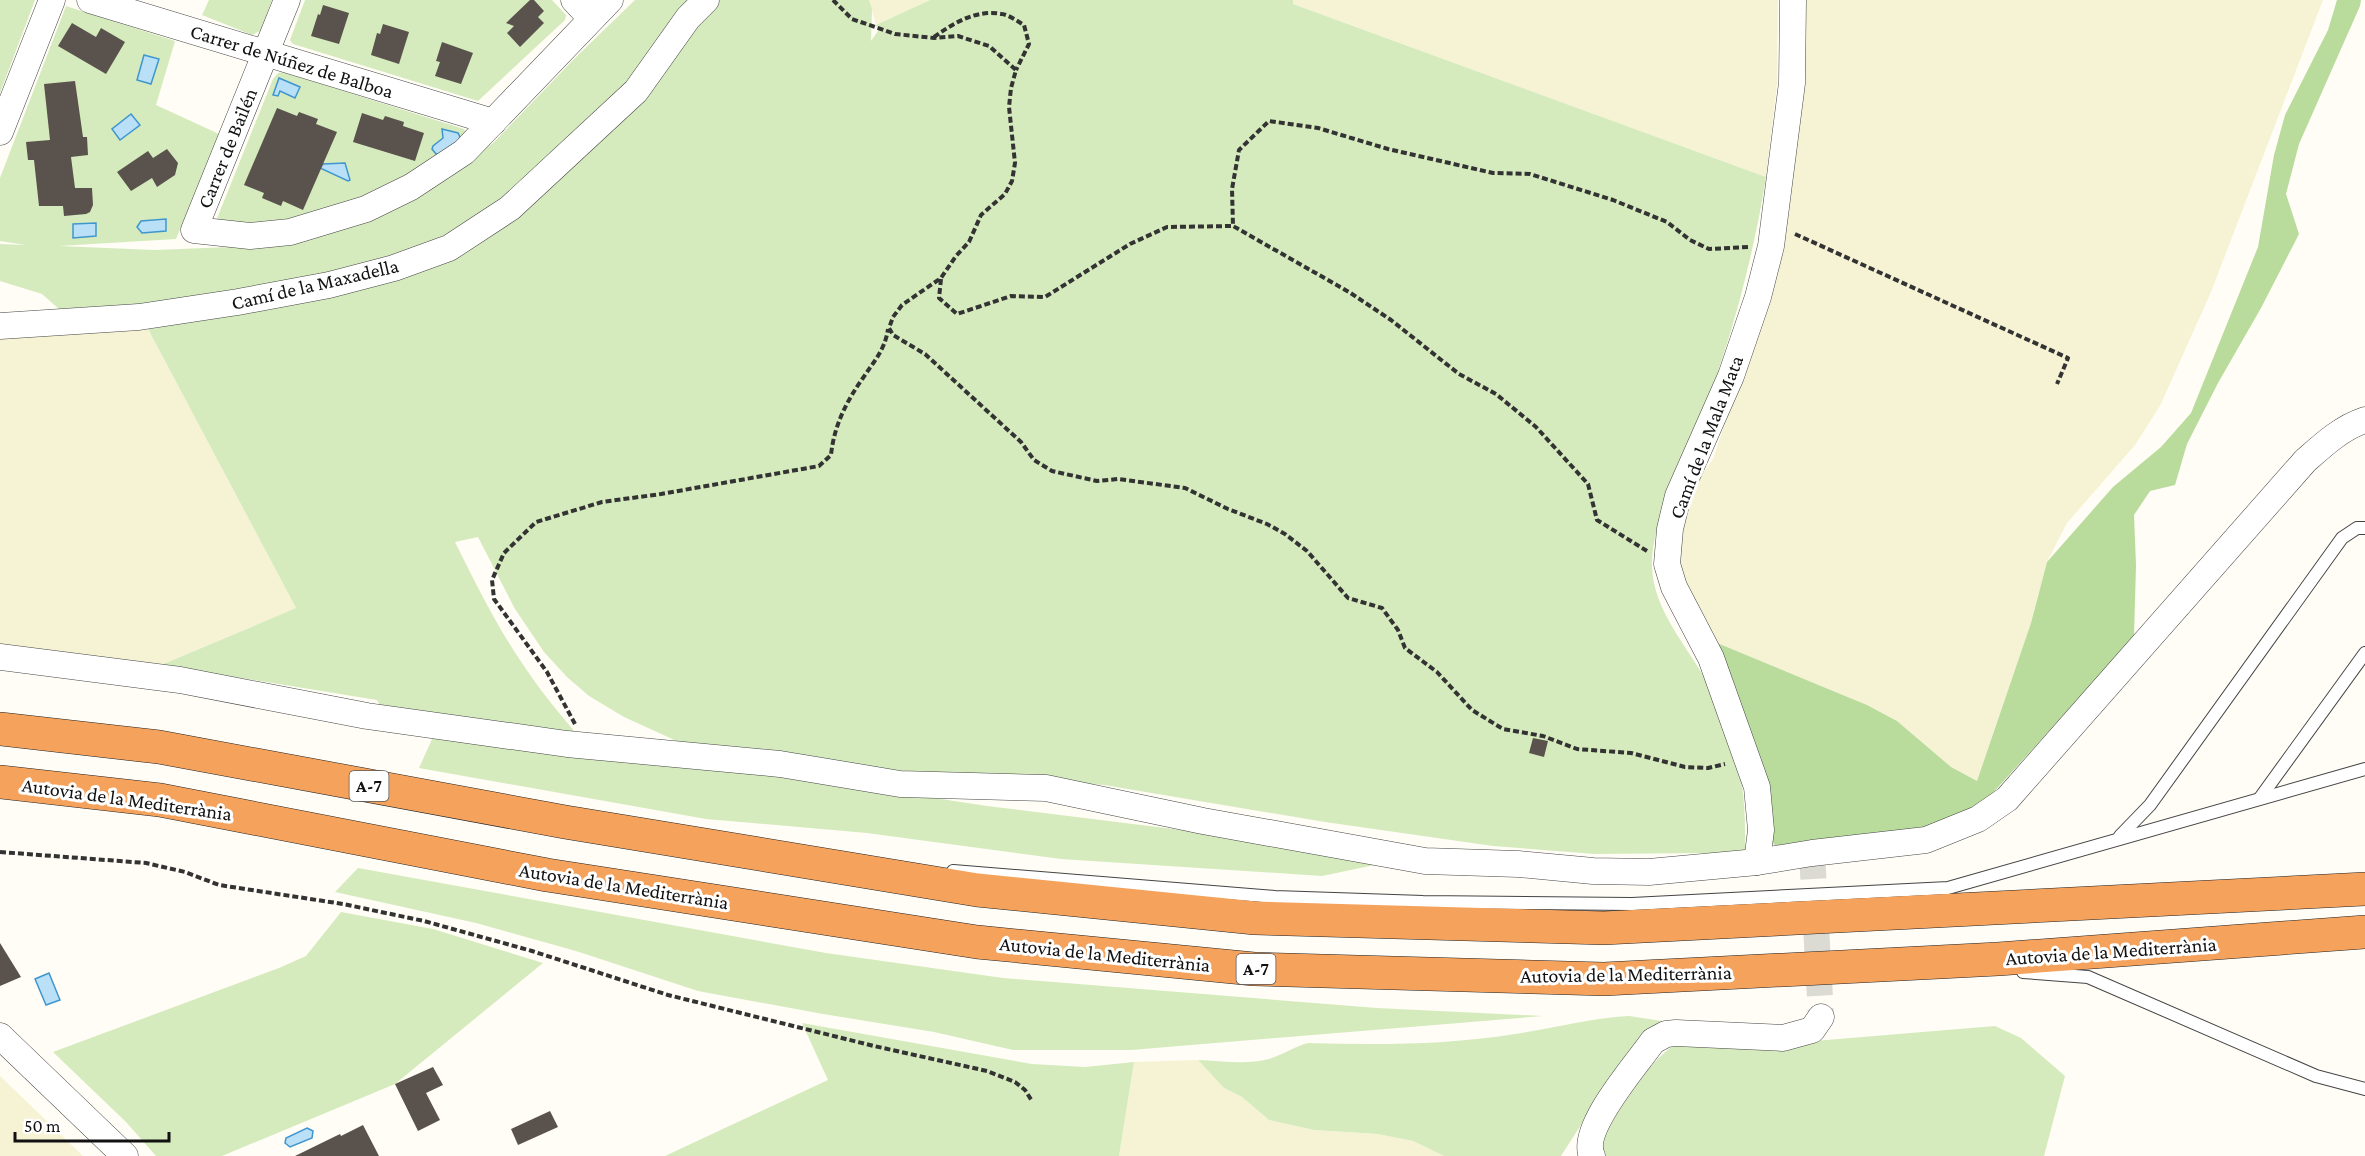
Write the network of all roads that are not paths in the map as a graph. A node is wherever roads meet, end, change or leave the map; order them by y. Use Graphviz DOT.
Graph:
graph roads {
  1 [pos="52,0"];
  2 [pos="90,0"];
  3 [pos="287,0"];
  4 [pos="610,0"];
  5 [pos="706,0"];
  6 [pos="1793,0"];
  7 [pos="583,9"];
  8 [pos="266,53"];
  9 [pos="493,122"];
  10 [pos="0,132"];
  11 [pos="0,326"];
  12 [pos="2365,420"];
  13 [pos="2365,528"];
  14 [pos="2365,653"];
  15 [pos="0,657"];
  16 [pos="0,729"];
  17 [pos="2365,769"];
  18 [pos="0,782"];
  19 [pos="2260,798"];
  20 [pos="2117,839"];
  21 [pos="737,852"];
  22 [pos="1757,862"];
  23 [pos="2365,889"];
  24 [pos="2365,932"];
  25 [pos="1761,971"];
  26 [pos="1821,1017"];
  27 [pos="0,1036"];
  28 [pos="2365,1089"];
  29 [pos="125,1156"];
  30 [pos="1592,1156"];
  1 -- 10 [label="street"];
  2 -- 8 [label="street, Carrer de Núñez de Balboa"];
  3 -- 8 [label="street, Carrer de Bailén"];
  4 -- 7 [label="street"];
  5 -- 11 [label="street, Camí de la Maxadella"];
  6 -- 22 [label="street, Camí de la Mala Mata"];
  7 -- 9 [label="street"];
  8 -- 9 [label="street, Carrer de Núñez de Balboa"];
  8 -- 9 [label="street, Carrer de Bailén"];
  12 -- 22 [label="street"];
  13 -- 20 [label="lane"];
  14 -- 19 [label="lane"];
  15 -- 22 [label="street"];
  16 -- 21 [label="highway, A-7"];
  17 -- 19 [label="lane"];
  18 -- 25 [label="highway, Autovia de la Mediterrània / A-7"];
  19 -- 20 [label="lane"];
  20 -- 21 [label="lane"];
  21 -- 23 [label="highway, A-7"];
  24 -- 25 [label="highway, Autovia de la Mediterrània / A-7"];
  25 -- 28 [label="lane"];
  26 -- 30 [label="street"];
  27 -- 29 [label="street"];
}
